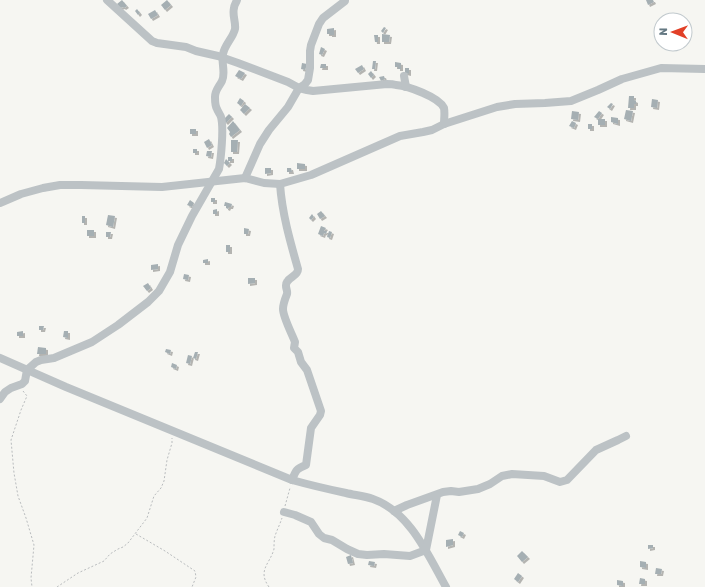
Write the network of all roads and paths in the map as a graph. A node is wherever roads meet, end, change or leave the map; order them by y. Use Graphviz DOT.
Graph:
graph roads {
  1 [pos="107,0"];
  2 [pos="237,0"];
  3 [pos="346,0"];
  4 [pos="222,57"];
  5 [pos="705,69"];
  6 [pos="404,76"];
  7 [pos="406,87"];
  8 [pos="299,88"];
  9 [pos="444,124"];
  10 [pos="245,178"];
  11 [pos="211,182"];
  12 [pos="280,184"];
  13 [pos="0,203"];
  14 [pos="0,358"];
  15 [pos="27,370"];
  16 [pos="18,385"];
  17 [pos="0,399"];
  18 [pos="174,432"];
  19 [pos="626,436"];
  20 [pos="292,480"];
  21 [pos="437,494"];
  22 [pos="394,511"];
  23 [pos="284,512"];
  24 [pos="135,533"];
  25 [pos="426,550"];
  26 [pos="32,587"];
  27 [pos="57,587"];
  28 [pos="192,587"];
  29 [pos="269,587"];
  30 [pos="446,587"];
  1 -- 4 [label="street"];
  2 -- 4 [label="street"];
  3 -- 8 [label="street"];
  4 -- 8 [label="street"];
  4 -- 11 [label="street"];
  5 -- 9 [label="street"];
  6 -- 7 [label="street"];
  7 -- 8 [label="street"];
  7 -- 9 [label="street"];
  8 -- 10 [label="street"];
  9 -- 12 [label="street"];
  10 -- 11 [label="street"];
  10 -- 12 [label="street"];
  11 -- 13 [label="street"];
  11 -- 15 [label="street"];
  12 -- 20 [label="street"];
  14 -- 15 [label="street"];
  15 -- 16 [label="street"];
  15 -- 18 [label="street"];
  16 -- 17 [label="street"];
  16 -- 26 [label="path"];
  18 -- 20 [label="street"];
  18 -- 24 [label="path"];
  19 -- 21 [label="street"];
  20 -- 22 [label="street"];
  20 -- 23 [label="path"];
  21 -- 22 [label="street"];
  21 -- 25 [label="street"];
  22 -- 25 [label="street"];
  23 -- 25 [label="street"];
  23 -- 29 [label="path"];
  24 -- 27 [label="path"];
  24 -- 28 [label="path"];
  25 -- 30 [label="street"];
}
